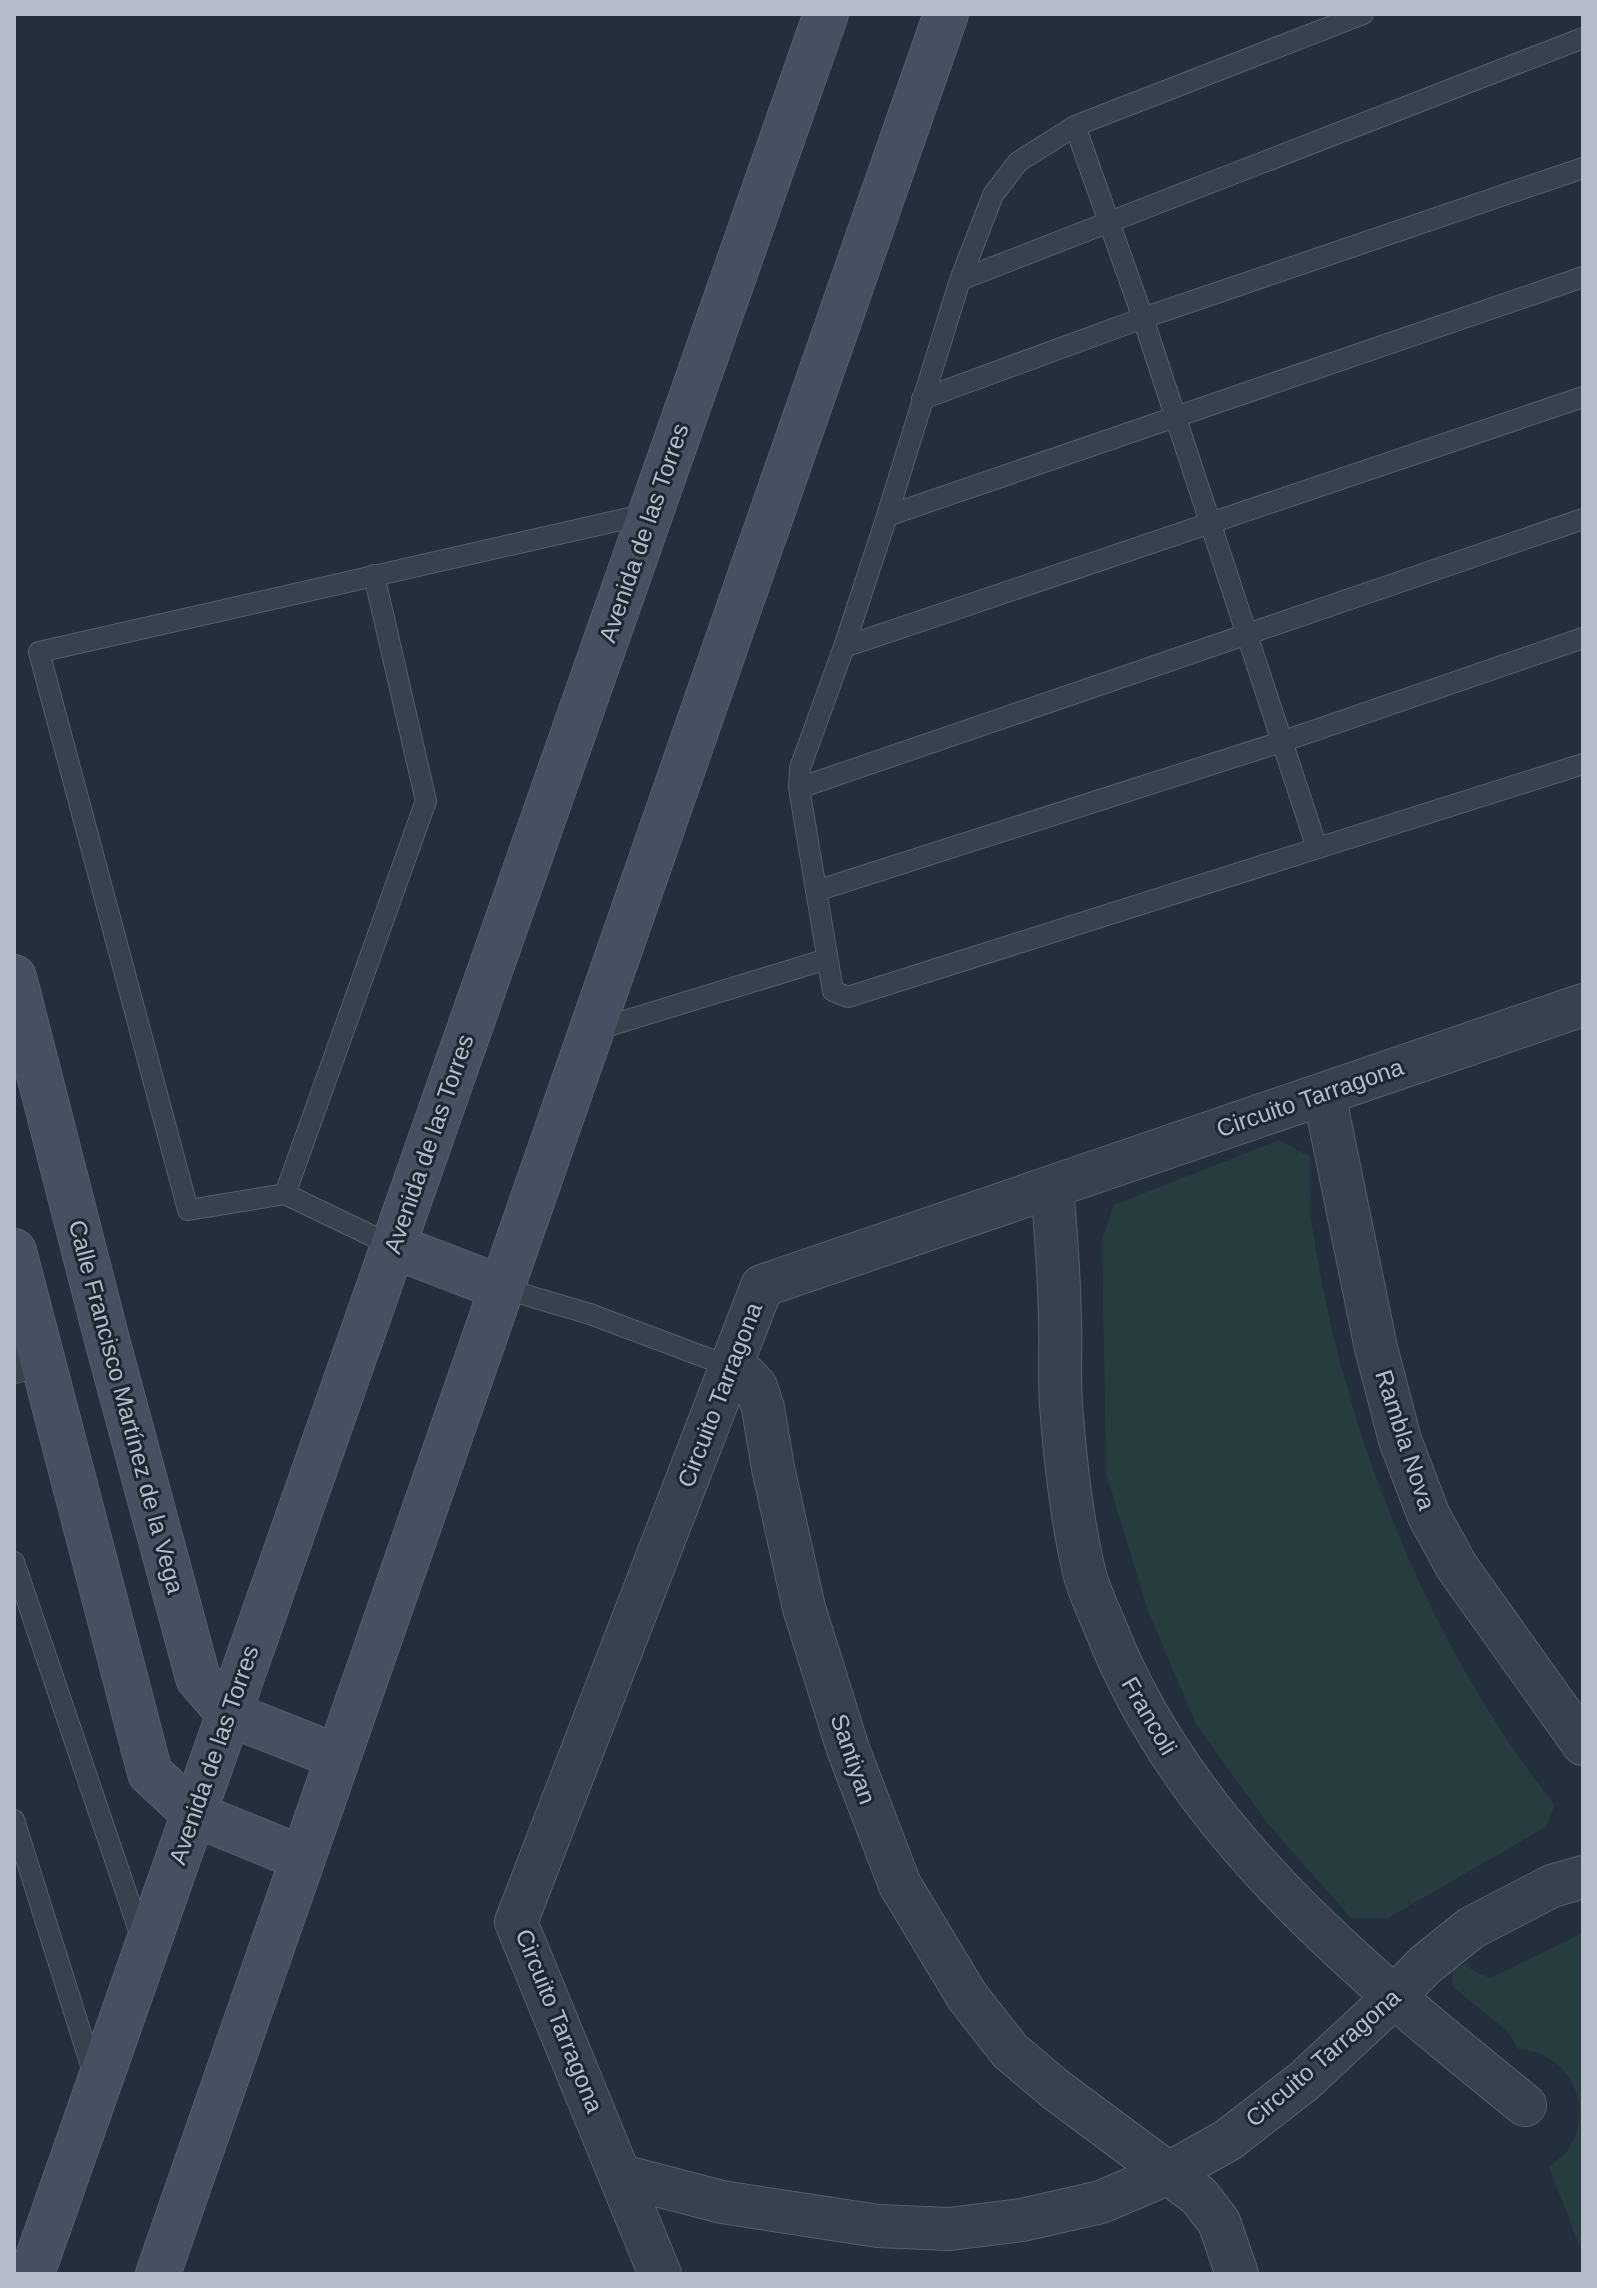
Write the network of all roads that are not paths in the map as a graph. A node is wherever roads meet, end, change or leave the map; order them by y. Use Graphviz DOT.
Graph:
graph roads {
  1 [pos="826,14"];
  2 [pos="946,14"];
  3 [pos="1363,14"];
  4 [pos="1583,38"];
  5 [pos="1075,126"];
  6 [pos="1583,168"];
  7 [pos="1110,222"];
  8 [pos="1583,277"];
  9 [pos="960,280"];
  10 [pos="1143,318"];
  11 [pos="1583,397"];
  12 [pos="922,399"];
  13 [pos="1175,416"];
  14 [pos="651,513"];
  15 [pos="887,516"];
  16 [pos="1583,519"];
  17 [pos="1210,524"];
  18 [pos="374,575"];
  19 [pos="1246,634"];
  20 [pos="1583,638"];
  21 [pos="844,647"];
  22 [pos="1281,742"];
  23 [pos="1583,764"];
  24 [pos="799,788"];
  25 [pos="1317,848"];
  26 [pos="816,891"];
  27 [pos="827,959"];
  28 [pos="14,977"];
  29 [pos="1583,1005"];
  30 [pos="592,1031"];
  31 [pos="1324,1094"];
  32 [pos="1052,1187"];
  33 [pos="285,1194"];
  34 [pos="393,1246"];
  35 [pos="14,1251"];
  36 [pos="502,1288"];
  37 [pos="106,1336"];
  38 [pos="28,1358"];
  39 [pos="731,1367"];
  40 [pos="14,1562"];
  41 [pos="229,1714"];
  42 [pos="1583,1744"];
  43 [pos="336,1756"];
  44 [pos="194,1814"];
  45 [pos="14,1820"];
  46 [pos="301,1858"];
  47 [pos="1583,1877"];
  48 [pos="146,1950"];
  49 [pos="1393,1998"];
  50 [pos="98,2088"];
  51 [pos="1525,2105"];
  52 [pos="1169,2173"];
  53 [pos="622,2176"];
  54 [pos="32,2274"];
  55 [pos="158,2274"];
  56 [pos="660,2274"];
  57 [pos="1237,2274"];
  1 -- 14 [label="main road, Avenida de las Torres"];
  2 -- 30 [label="main road"];
  3 -- 5 [label="lane"];
  4 -- 7 [label="lane"];
  5 -- 7 [label="lane"];
  5 -- 9 [label="lane"];
  6 -- 10 [label="lane"];
  7 -- 9 [label="lane"];
  7 -- 10 [label="lane"];
  8 -- 13 [label="lane"];
  9 -- 12 [label="lane"];
  10 -- 12 [label="lane"];
  10 -- 13 [label="lane"];
  11 -- 17 [label="lane"];
  12 -- 15 [label="lane"];
  13 -- 15 [label="lane"];
  13 -- 17 [label="lane"];
  14 -- 18 [label="lane"];
  14 -- 34 [label="main road, Avenida de las Torres"];
  15 -- 21 [label="lane"];
  16 -- 19 [label="lane"];
  17 -- 19 [label="lane"];
  17 -- 21 [label="lane"];
  18 -- 33 [label="lane"];
  18 -- 33 [label="lane"];
  19 -- 22 [label="lane"];
  19 -- 24 [label="lane"];
  20 -- 22 [label="lane"];
  21 -- 24 [label="lane"];
  22 -- 25 [label="lane"];
  22 -- 26 [label="lane"];
  23 -- 25 [label="lane"];
  24 -- 26 [label="lane"];
  25 -- 27 [label="lane"];
  26 -- 27 [label="lane"];
  27 -- 30 [label="lane"];
  28 -- 37 [label="main road, Calle Francisco Martínez de la Vega"];
  29 -- 31 [label="street, Circuito Tarragona"];
  30 -- 36 [label="main road"];
  31 -- 32 [label="street, Circuito Tarragona"];
  31 -- 42 [label="street, Rambla Nova"];
  32 -- 39 [label="street, Circuito Tarragona"];
  32 -- 49 [label="street, Francoli"];
  33 -- 34 [label="lane"];
  34 -- 36 [label="main road"];
  34 -- 41 [label="main road, Avenida de las Torres"];
  35 -- 38 [label="main road"];
  36 -- 39 [label="lane, Santiyan"];
  36 -- 43 [label="main road"];
  37 -- 38 [label="main road"];
  37 -- 41 [label="main road, Calle Francisco Martínez de la Vega"];
  38 -- 44 [label="main road"];
  39 -- 52 [label="street, Santiyan"];
  39 -- 53 [label="street, Circuito Tarragona"];
  40 -- 48 [label="lane"];
  41 -- 43 [label="main road, Calle Francisco Martínez de la Vega"];
  41 -- 44 [label="main road, Avenida de las Torres"];
  43 -- 46 [label="main road"];
  44 -- 46 [label="main road"];
  44 -- 48 [label="main road, Avenida de las Torres"];
  45 -- 50 [label="lane"];
  46 -- 55 [label="main road"];
  47 -- 49 [label="street, Circuito Tarragona"];
  48 -- 50 [label="main road, Avenida de las Torres"];
  49 -- 51 [label="street, Francoli"];
  49 -- 52 [label="street, Circuito Tarragona"];
  50 -- 54 [label="main road, Avenida de las Torres"];
  52 -- 53 [label="street, Circuito Tarragona"];
  52 -- 57 [label="street, Santiyan"];
  53 -- 56 [label="street, Circuito Tarragona"];
}
